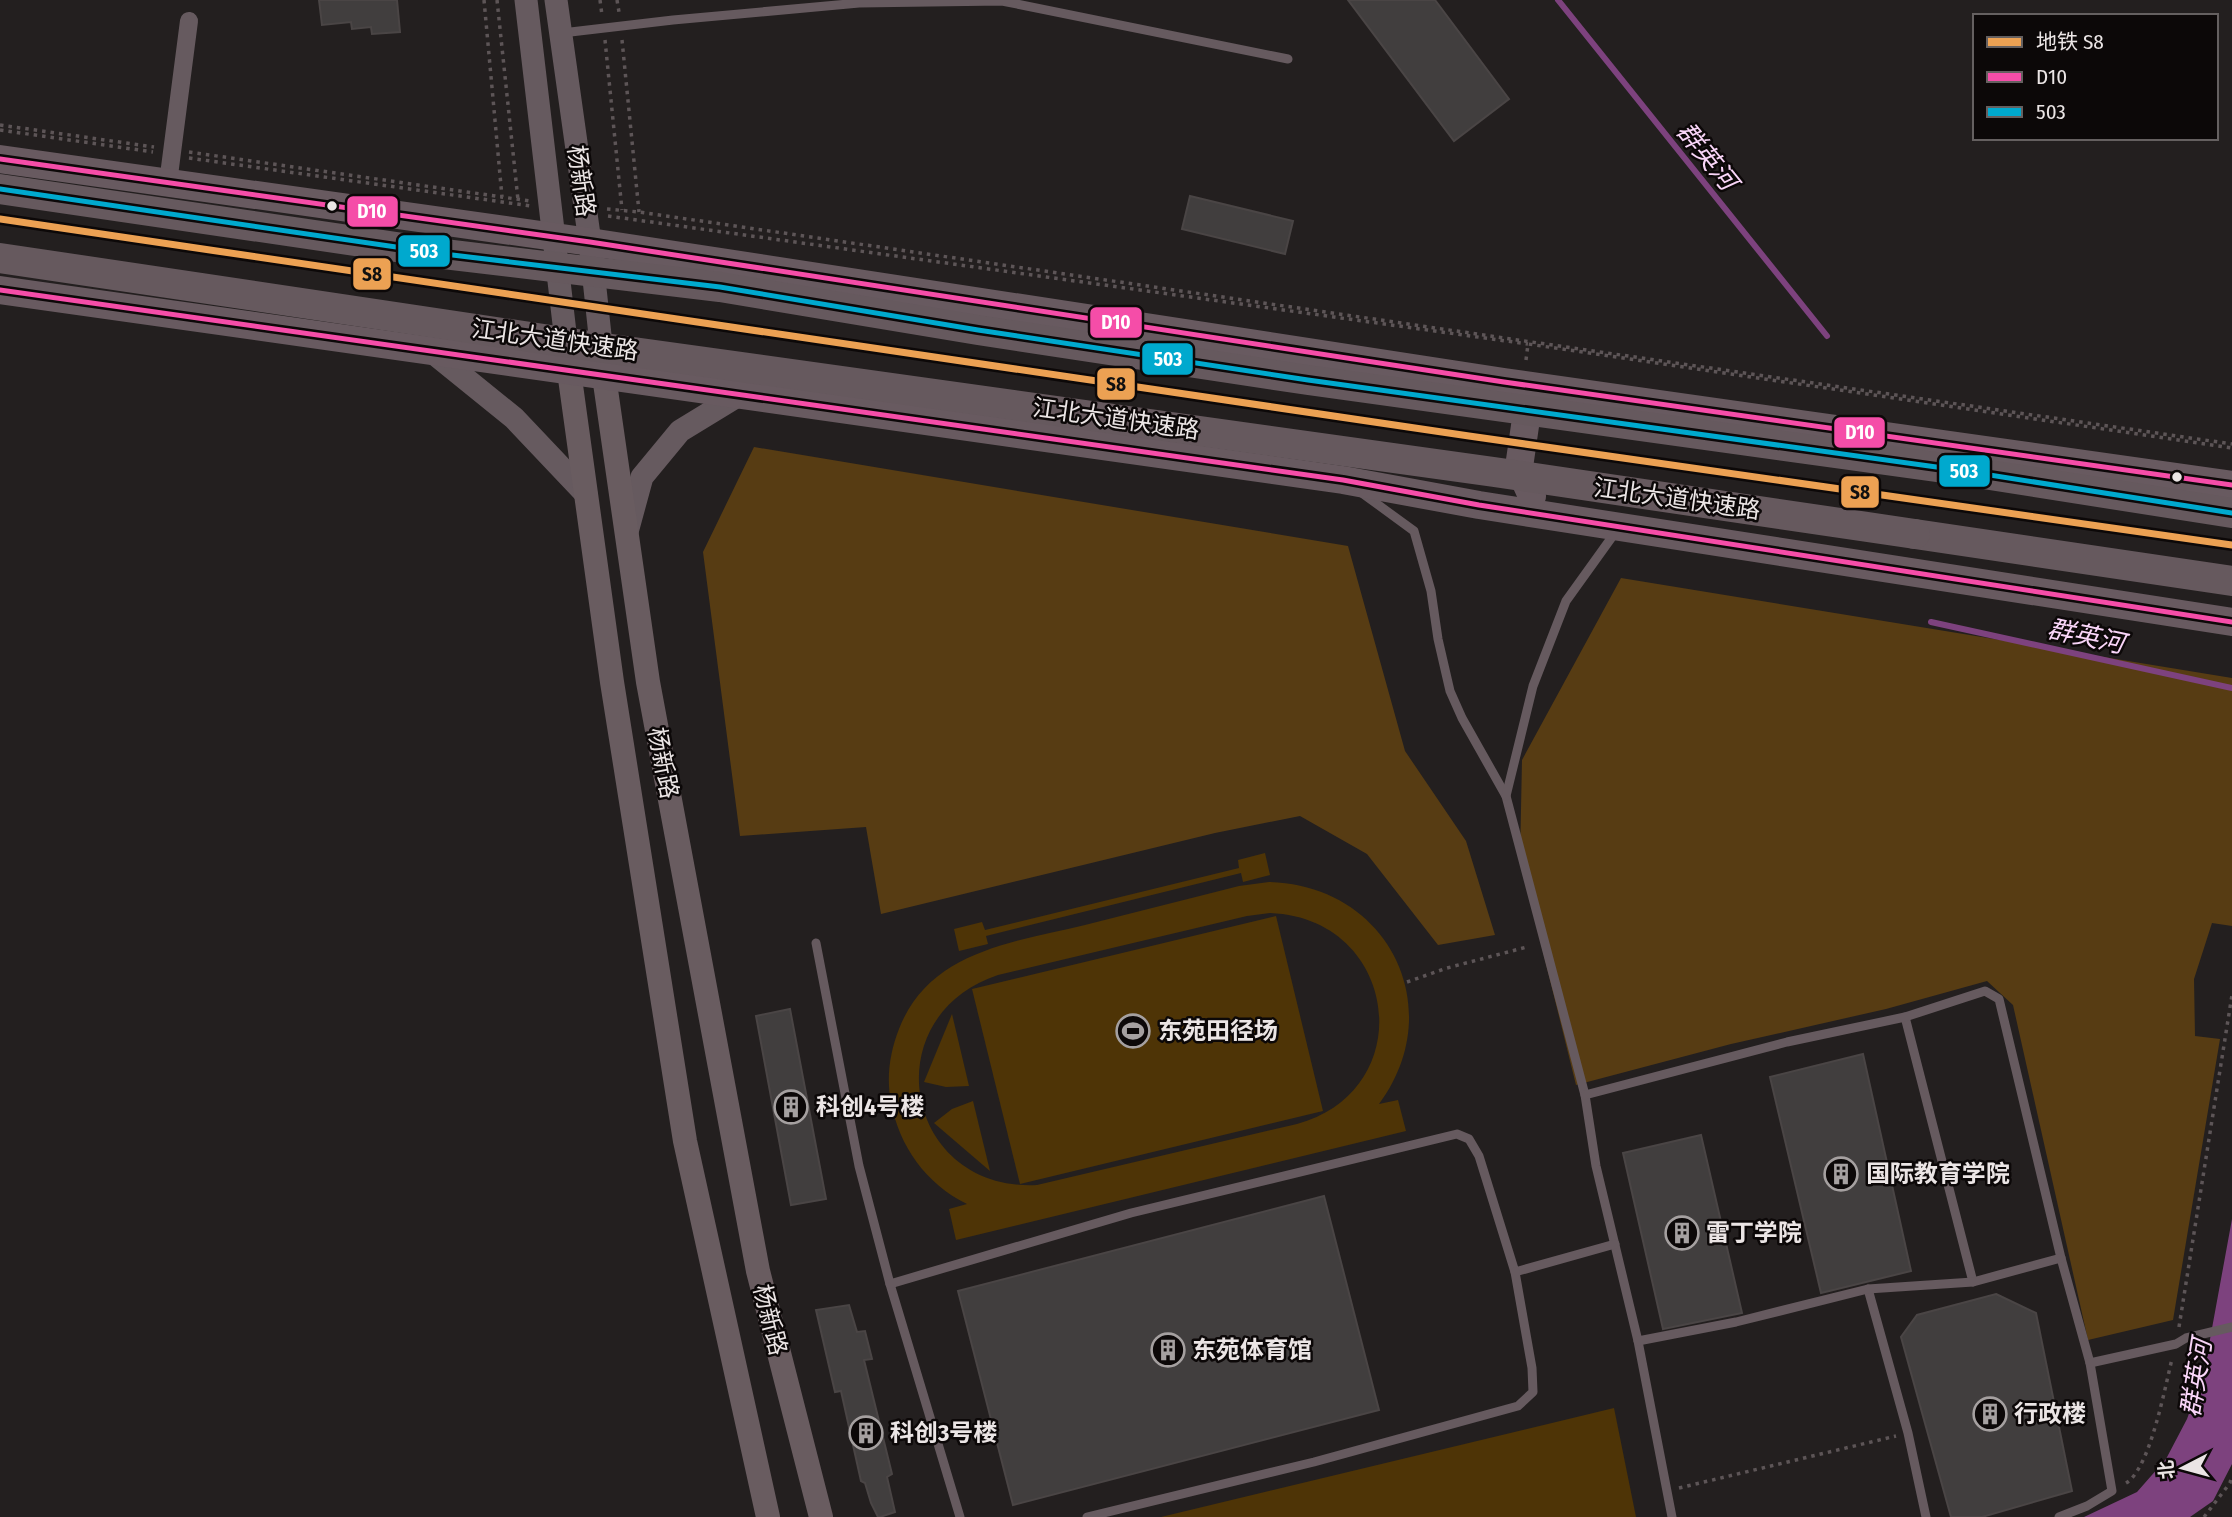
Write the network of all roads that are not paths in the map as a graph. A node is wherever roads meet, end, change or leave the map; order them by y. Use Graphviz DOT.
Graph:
graph roads {
  1 [pos="526,0"];
  2 [pos="556,0"];
  3 [pos="189,21"];
  4 [pos="561,33"];
  5 [pos="1288,59"];
  6 [pos="0,159"];
  7 [pos="168,183"];
  8 [pos="0,189"];
  9 [pos="556,239"];
  10 [pos="590,242"];
  11 [pos="0,258"];
  12 [pos="0,290"];
  13 [pos="430,350"];
  14 [pos="569,371"];
  15 [pos="604,376"];
  16 [pos="1557,390"];
  17 [pos="739,395"];
  18 [pos="1343,480"];
  19 [pos="2232,485"];
  20 [pos="586,494"];
  21 [pos="2232,513"];
  22 [pos="1540,514"];
  23 [pos="1620,526"];
  24 [pos="626,535"];
  25 [pos="2232,581"];
  26 [pos="2232,622"];
  27 [pos="1506,796"];
  28 [pos="816,943"];
  29 [pos="1905,1017"];
  30 [pos="1585,1095"];
  31 [pos="1615,1244"];
  32 [pos="2061,1258"];
  33 [pos="1515,1272"];
  34 [pos="1973,1282"];
  35 [pos="890,1284"];
  36 [pos="1868,1289"];
  37 [pos="2232,1328"];
  38 [pos="1638,1341"];
  39 [pos="2090,1363"];
  40 [pos="1121,1514"];
  41 [pos="768,1517"];
  42 [pos="821,1517"];
  43 [pos="960,1517"];
  44 [pos="1087,1517"];
  45 [pos="1672,1517"];
  46 [pos="1926,1517"];
  47 [pos="2059,1517"];
  1 -- 9 [label="street, 杨新路"];
  2 -- 4 [label="street, 杨新路"];
  3 -- 7 [label="street"];
  4 -- 5 [label="lane"];
  4 -- 10 [label="street, 杨新路"];
  6 -- 7 [label="main road"];
  7 -- 9 [label="main road"];
  8 -- 21 [label="highway, bridge"];
  9 -- 10 [label="main road"];
  9 -- 14 [label="street, 杨新路"];
  10 -- 15 [label="street, 杨新路"];
  10 -- 16 [label="main road"];
  11 -- 25 [label="highway, 江北大道快速路, bridge"];
  12 -- 13 [label="main road"];
  13 -- 14 [label="main road"];
  13 -- 20 [label="street"];
  14 -- 15 [label="main road"];
  14 -- 20 [label="main road, 杨新路"];
  15 -- 17 [label="main road"];
  15 -- 24 [label="main road, 杨新路"];
  16 -- 19 [label="main road"];
  16 -- 22 [label="main road"];
  17 -- 18 [label="main road"];
  17 -- 24 [label="street"];
  18 -- 22 [label="main road"];
  18 -- 27 [label="lane"];
  20 -- 41 [label="main road, 杨新路"];
  22 -- 23 [label="main road"];
  23 -- 26 [label="main road"];
  23 -- 27 [label="lane"];
  24 -- 42 [label="main road, 杨新路"];
  27 -- 30 [label="lane"];
  28 -- 35 [label="lane"];
  29 -- 30 [label="lane"];
  29 -- 32 [label="lane"];
  29 -- 34 [label="lane"];
  30 -- 31 [label="lane"];
  31 -- 33 [label="lane"];
  31 -- 38 [label="lane"];
  32 -- 34 [label="lane"];
  32 -- 39 [label="lane"];
  33 -- 35 [label="lane"];
  33 -- 40 [label="lane"];
  34 -- 36 [label="lane"];
  35 -- 43 [label="lane"];
  36 -- 38 [label="lane"];
  36 -- 46 [label="lane"];
  37 -- 39 [label="lane"];
  38 -- 45 [label="lane"];
  39 -- 47 [label="lane"];
  40 -- 44 [label="lane"];
}
